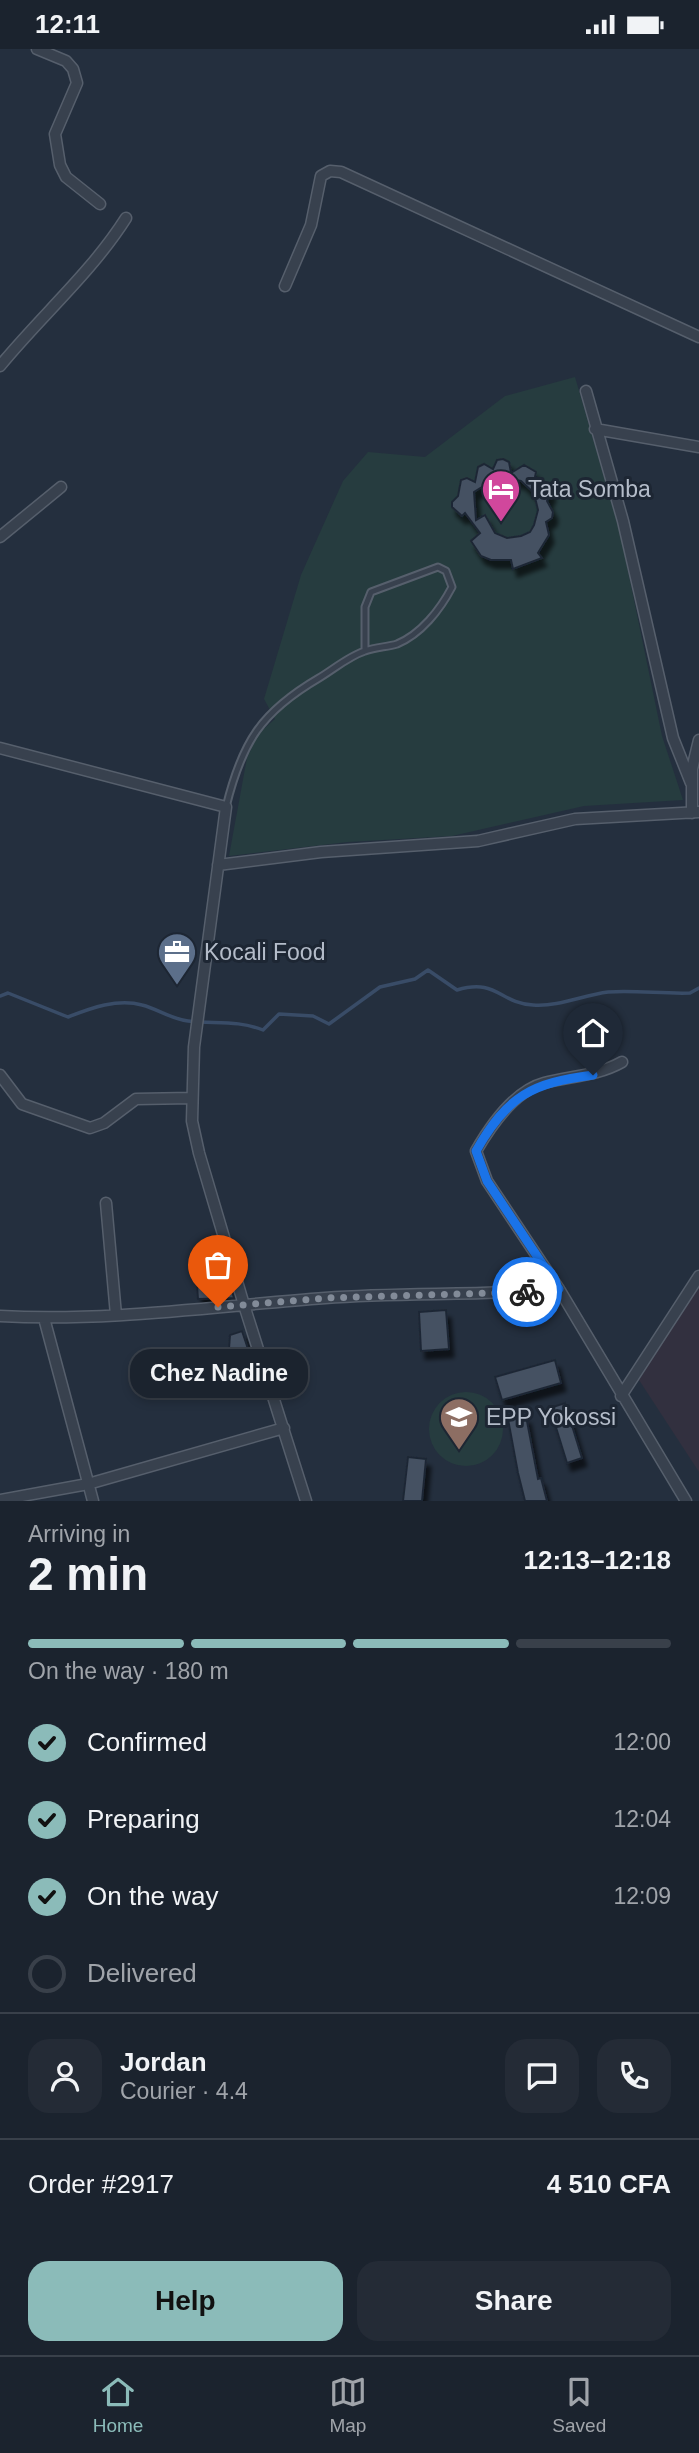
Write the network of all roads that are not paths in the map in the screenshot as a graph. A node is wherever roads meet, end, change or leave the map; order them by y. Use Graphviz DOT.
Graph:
graph roads {
  1 [pos="37,49"];
  2 [pos="100,204"];
  3 [pos="126,218"];
  4 [pos="285,286"];
  5 [pos="699,337"];
  6 [pos="0,366"];
  7 [pos="586,391"];
  8 [pos="595,429"];
  9 [pos="699,447"];
  10 [pos="61,487"];
  11 [pos="0,537"];
  12 [pos="365,651"];
  13 [pos="699,740"];
  14 [pos="0,748"];
  15 [pos="691,783"];
  16 [pos="226,807"];
  17 [pos="695,812"];
  18 [pos="218,865"];
  19 [pos="622,1062"];
  20 [pos="0,1075"];
  21 [pos="191,1098"];
  22 [pos="106,1203"];
  23 [pos="699,1276"];
  24 [pos="559,1289"];
  25 [pos="244,1305"];
  26 [pos="116,1315"];
  27 [pos="0,1316"];
  28 [pos="44,1318"];
  29 [pos="621,1396"];
  30 [pos="284,1429"];
  31 [pos="88,1484"];
  32 [pos="0,1500"];
  33 [pos="93,1501"];
  34 [pos="306,1501"];
  35 [pos="686,1501"];
  1 -- 2 [label="street"];
  3 -- 6 [label="street"];
  4 -- 5 [label="street"];
  7 -- 8 [label="street"];
  8 -- 9 [label="street"];
  8 -- 15 [label="street"];
  10 -- 11 [label="street"];
  12 -- 12 [label="lane"];
  12 -- 16 [label="lane"];
  13 -- 15 [label="street"];
  14 -- 16 [label="street"];
  15 -- 17 [label="street"];
  16 -- 18 [label="street"];
  17 -- 18 [label="street"];
  18 -- 21 [label="street"];
  19 -- 24 [label="street"];
  20 -- 21 [label="street"];
  21 -- 25 [label="street"];
  22 -- 26 [label="street"];
  23 -- 29 [label="street"];
  24 -- 25 [label="street"];
  24 -- 29 [label="street"];
  25 -- 26 [label="street"];
  25 -- 30 [label="street"];
  26 -- 28 [label="street"];
  27 -- 28 [label="street"];
  28 -- 31 [label="street"];
  29 -- 35 [label="street"];
  30 -- 31 [label="street"];
  30 -- 34 [label="street"];
  31 -- 32 [label="street"];
  31 -- 33 [label="street"];
}
